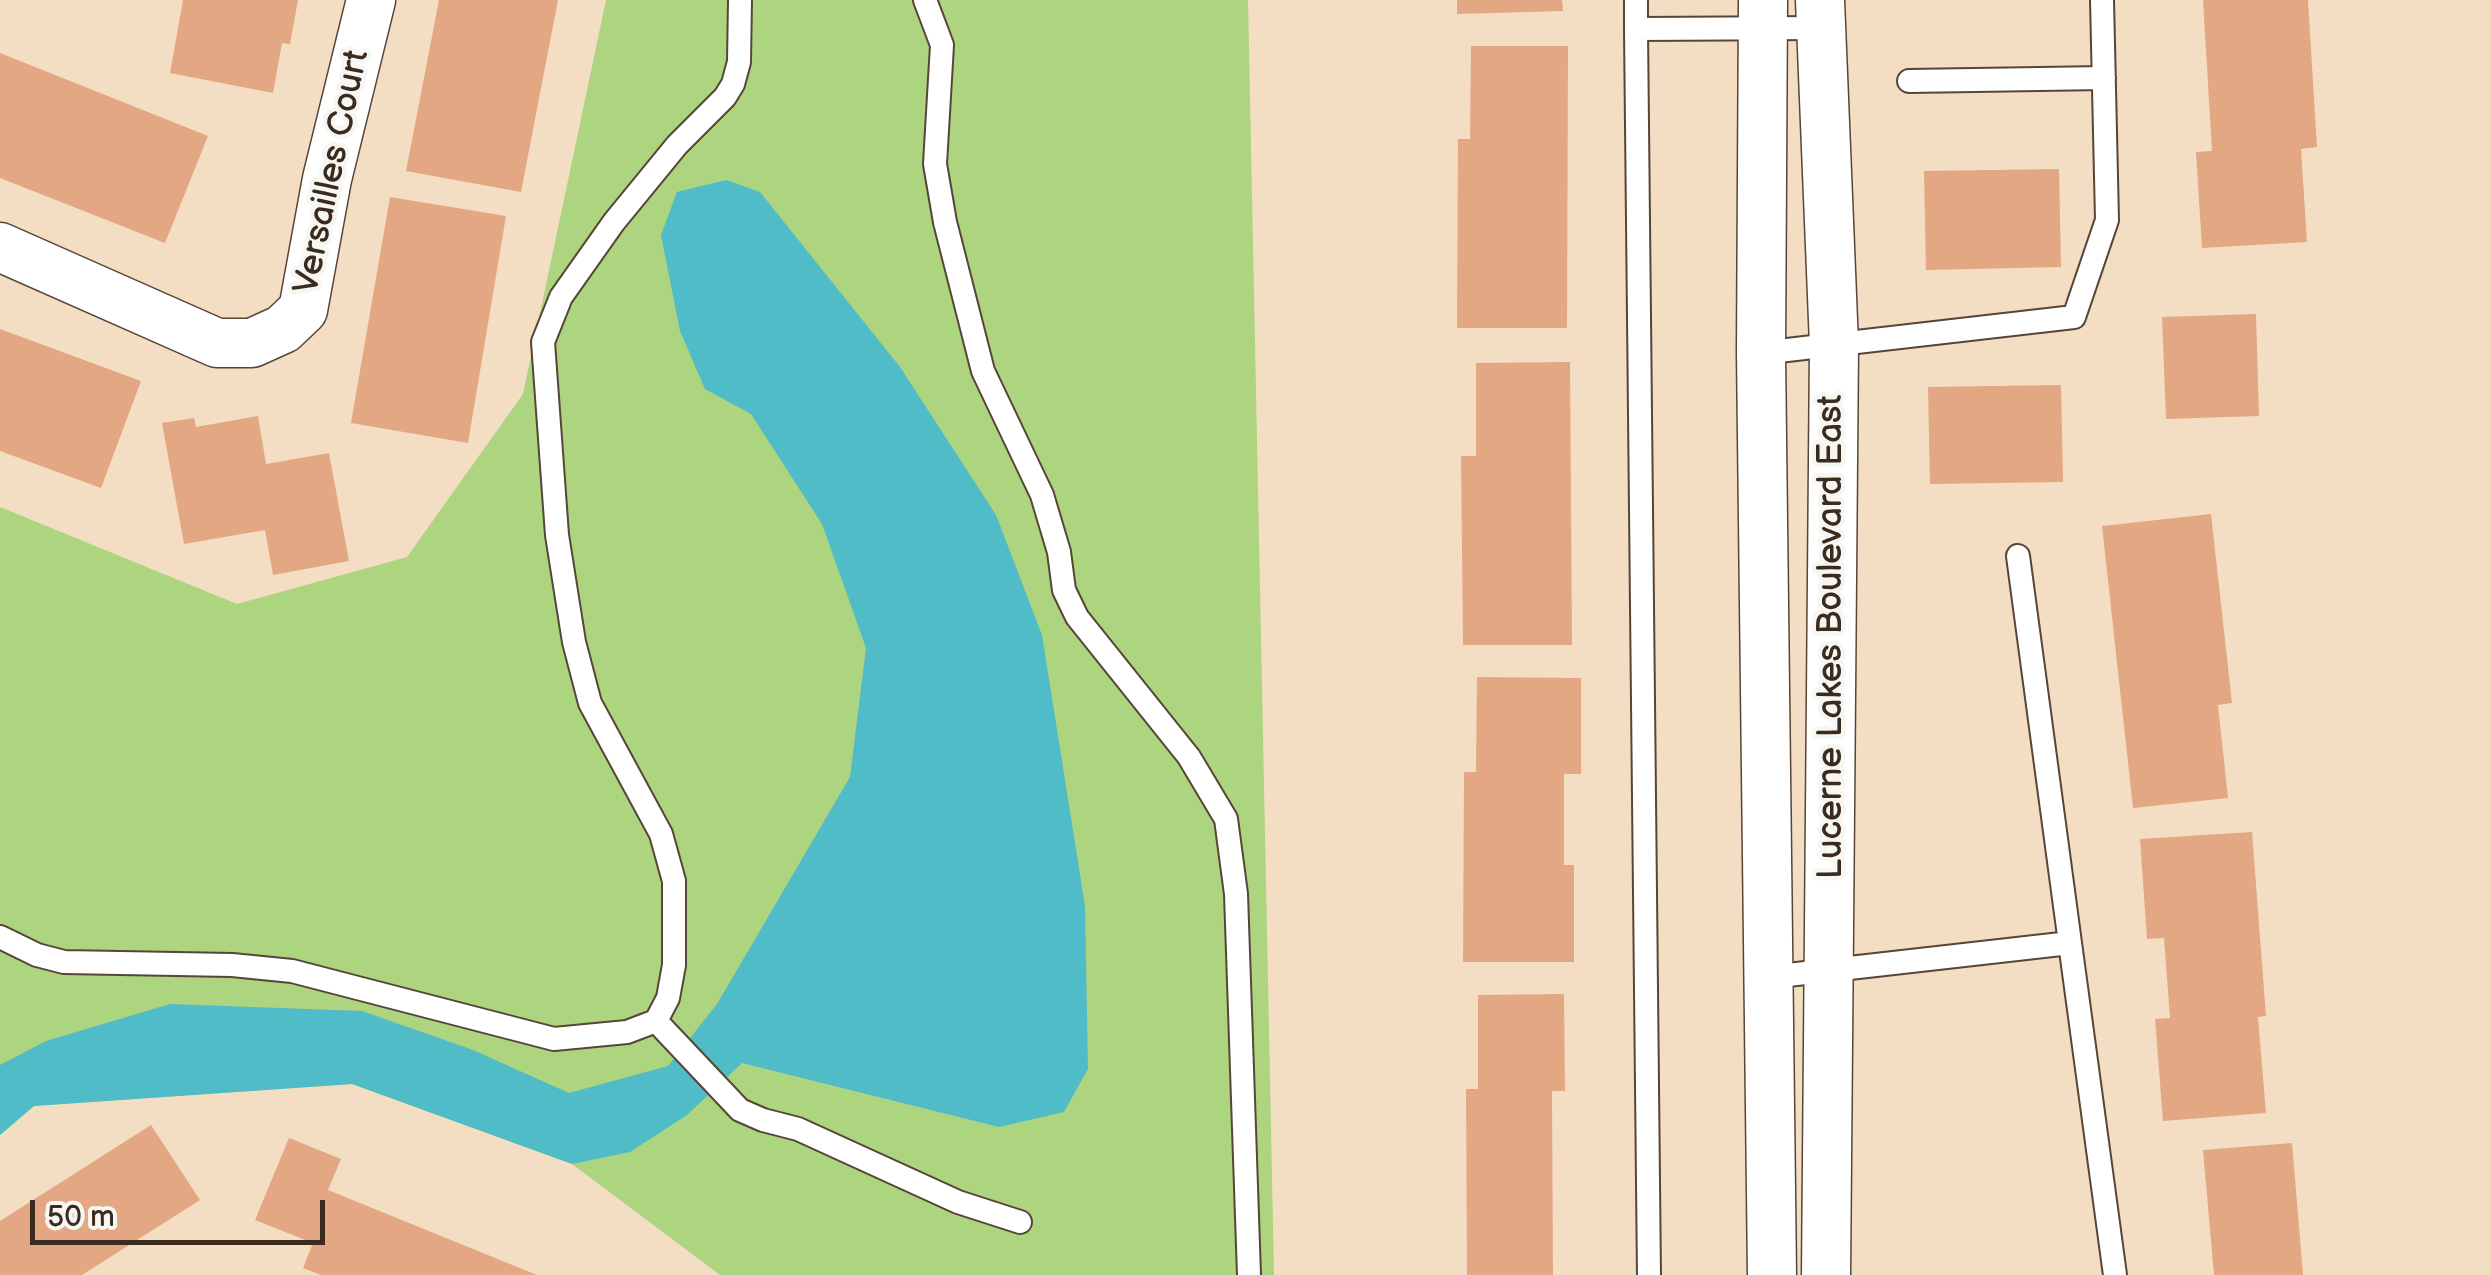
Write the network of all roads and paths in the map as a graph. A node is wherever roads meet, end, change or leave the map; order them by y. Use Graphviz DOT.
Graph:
graph roads {
  1 [pos="372,0"];
  2 [pos="740,0"];
  3 [pos="925,0"];
  4 [pos="1636,0"];
  5 [pos="2102,0"];
  6 [pos="1763,14"];
  7 [pos="1821,14"];
  8 [pos="1636,30"];
  9 [pos="2104,78"];
  10 [pos="1909,81"];
  11 [pos="0,247"];
  12 [pos="1834,344"];
  13 [pos="1761,353"];
  14 [pos="2018,556"];
  15 [pos="0,936"];
  16 [pos="2070,943"];
  17 [pos="1829,970"];
  18 [pos="1770,978"];
  19 [pos="656,1021"];
  20 [pos="1020,1222"];
  21 [pos="1249,1275"];
  22 [pos="1648,1275"];
  23 [pos="1772,1275"];
  24 [pos="1826,1275"];
  25 [pos="2116,1275"];
  1 -- 11 [label="street, Versailles Court"];
  2 -- 19 [label="lane"];
  3 -- 21 [label="lane"];
  4 -- 8 [label="lane"];
  5 -- 9 [label="lane"];
  6 -- 7 [label="lane"];
  6 -- 8 [label="lane"];
  6 -- 13 [label="street, Lucerne Lakes Boulevard East"];
  7 -- 12 [label="street, Lucerne Lakes Boulevard East"];
  8 -- 22 [label="lane"];
  9 -- 10 [label="lane"];
  9 -- 12 [label="lane"];
  12 -- 13 [label="lane"];
  12 -- 17 [label="street, Lucerne Lakes Boulevard East"];
  13 -- 18 [label="street, Lucerne Lakes Boulevard East"];
  14 -- 16 [label="lane"];
  15 -- 19 [label="lane"];
  16 -- 17 [label="lane"];
  16 -- 25 [label="lane"];
  17 -- 18 [label="lane"];
  17 -- 24 [label="street, Lucerne Lakes Boulevard East"];
  18 -- 23 [label="street, Lucerne Lakes Boulevard East"];
  19 -- 20 [label="lane"];
}
